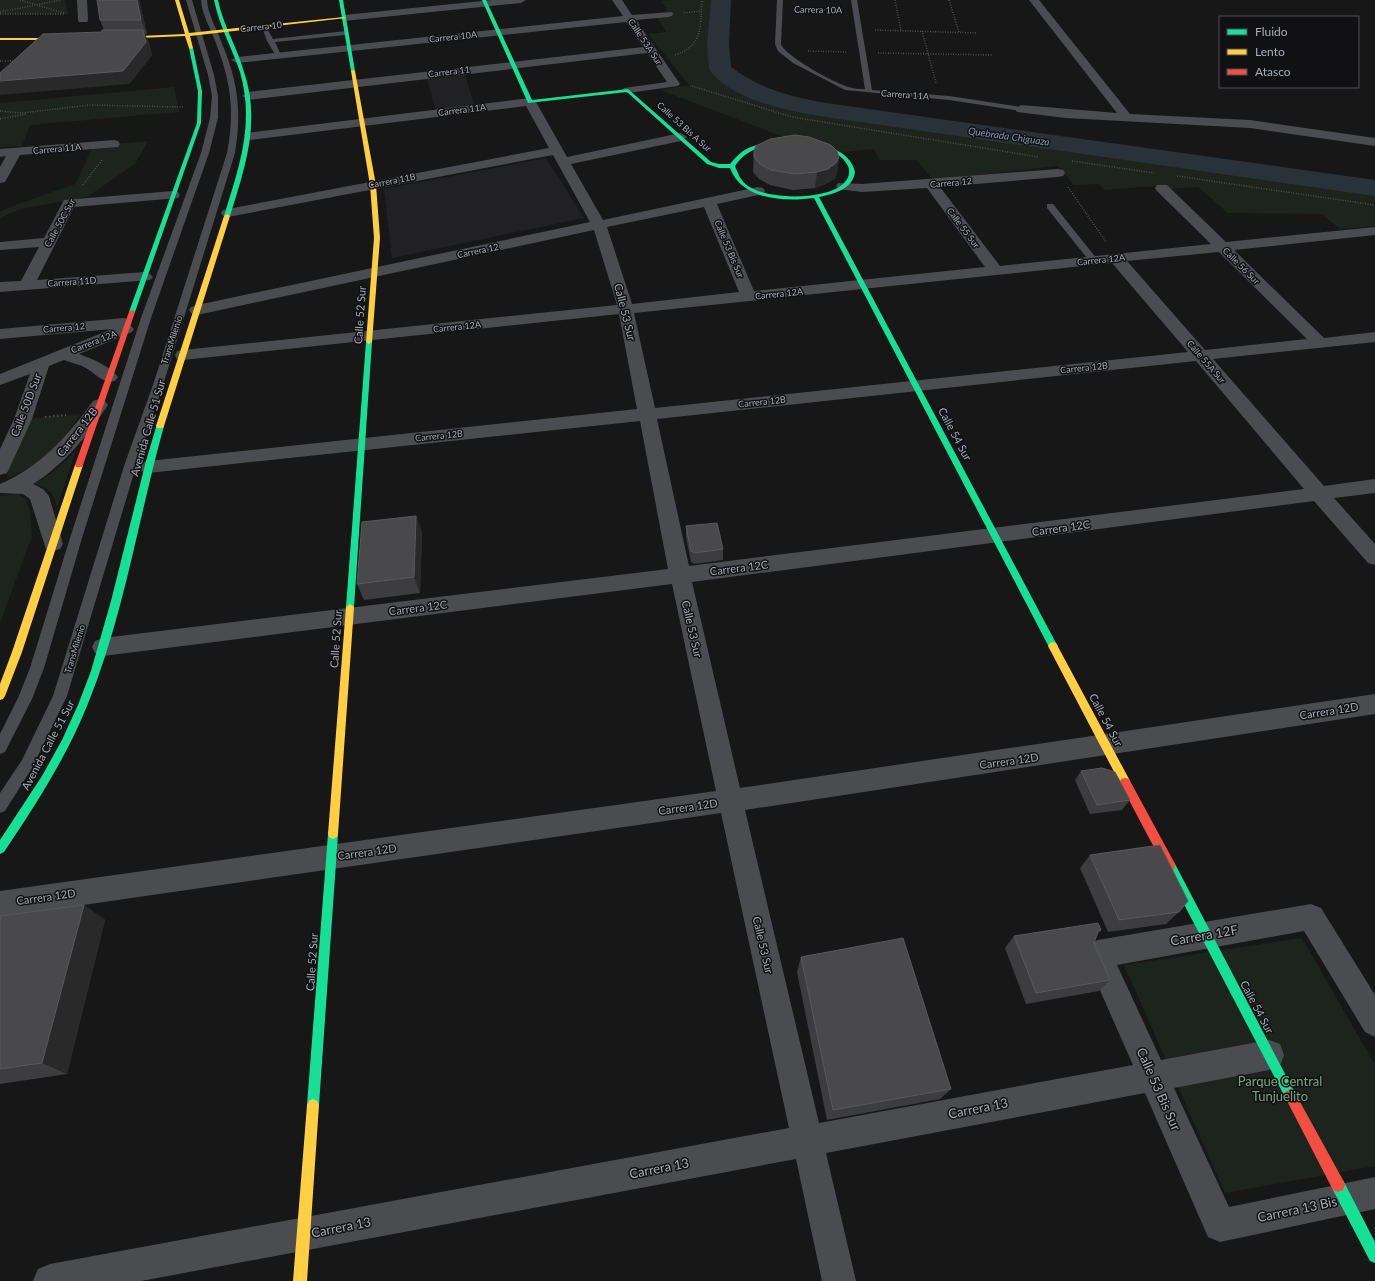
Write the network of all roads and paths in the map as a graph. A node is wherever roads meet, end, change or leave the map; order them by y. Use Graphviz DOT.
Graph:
graph roads {
  1 [pos="20,0"];
  2 [pos="61,0"];
  3 [pos="82,0"];
  4 [pos="177,0"];
  5 [pos="189,0"];
  6 [pos="204,0"];
  7 [pos="216,0"];
  8 [pos="341,0"];
  9 [pos="522,0"];
  10 [pos="617,0"];
  11 [pos="702,0"];
  12 [pos="780,0"];
  13 [pos="854,0"];
  14 [pos="895,0"];
  15 [pos="950,0"];
  16 [pos="1034,0"];
  17 [pos="484,2"];
  18 [pos="37,5"];
  19 [pos="780,9"];
  20 [pos="856,10"];
  21 [pos="0,13"];
  22 [pos="668,14"];
  23 [pos="344,18"];
  24 [pos="629,18"];
  25 [pos="83,20"];
  26 [pos="263,26"];
  27 [pos="859,29"];
  28 [pos="225,30"];
  29 [pos="901,30"];
  30 [pos="922,31"];
  31 [pos="214,32"];
  32 [pos="346,32"];
  33 [pos="498,32"];
  34 [pos="959,32"];
  35 [pos="976,32"];
  36 [pos="199,34"];
  37 [pos="187,36"];
  38 [pos="104,38"];
  39 [pos="0,39"];
  40 [pos="40,39"];
  41 [pos="80,39"];
  42 [pos="270,41"];
  43 [pos="349,48"];
  44 [pos="650,49"];
  45 [pos="780,50"];
  46 [pos="863,52"];
  47 [pos="929,54"];
  48 [pos="992,55"];
  49 [pos="278,56"];
  50 [pos="657,59"];
  51 [pos="237,60"];
  52 [pos="0,61"];
  53 [pos="16,61"];
  54 [pos="513,65"];
  55 [pos="356,83"];
  56 [pos="674,84"];
  57 [pos="628,90"];
  58 [pos="870,92"];
  59 [pos="248,96"];
  60 [pos="940,98"];
  61 [pos="530,102"];
  62 [pos="202,108"];
  63 [pos="1022,109"];
  64 [pos="0,111"];
  65 [pos="40,112"];
  66 [pos="1127,118"];
  67 [pos="0,119"];
  68 [pos="362,122"];
  69 [pos="250,136"];
  70 [pos="681,137"];
  71 [pos="1375,142"];
  72 [pos="114,144"];
  73 [pos="556,150"];
  74 [pos="14,152"];
  75 [pos="0,153"];
  76 [pos="1070,161"];
  77 [pos="564,162"];
  78 [pos="732,166"];
  79 [pos="1058,173"];
  80 [pos="1161,174"];
  81 [pos="1177,176"];
  82 [pos="0,179"];
  83 [pos="931,184"];
  84 [pos="373,185"];
  85 [pos="843,186"];
  86 [pos="1162,188"];
  87 [pos="758,191"];
  88 [pos="173,195"];
  89 [pos="816,196"];
  90 [pos="709,202"];
  91 [pos="70,203"];
  92 [pos="1375,205"];
  93 [pos="1050,206"];
  94 [pos="228,213"];
  95 [pos="599,225"];
  96 [pos="1375,231"];
  97 [pos="50,242"];
  98 [pos="0,246"];
  99 [pos="1223,248"];
  100 [pos="1117,259"];
  101 [pos="1094,261"];
  102 [pos="996,271"];
  103 [pos="376,272"];
  104 [pos="145,277"];
  105 [pos="27,285"];
  106 [pos="863,285"];
  107 [pos="0,287"];
  108 [pos="749,297"];
  109 [pos="197,310"];
  110 [pos="626,310"];
  111 [pos="128,326"];
  112 [pos="0,334"];
  113 [pos="371,336"];
  114 [pos="1375,338"];
  115 [pos="1320,343"];
  116 [pos="62,354"];
  117 [pos="183,356"];
  118 [pos="1201,356"];
  119 [pos="42,363"];
  120 [pos="110,377"];
  121 [pos="0,380"];
  122 [pos="916,386"];
  123 [pos="97,408"];
  124 [pos="647,414"];
  125 [pos="23,419"];
  126 [pos="363,444"];
  127 [pos="148,467"];
  128 [pos="0,469"];
  129 [pos="1375,486"];
  130 [pos="6,488"];
  131 [pos="1320,493"];
  132 [pos="996,536"];
  133 [pos="53,544"];
  134 [pos="1375,558"];
  135 [pos="680,575"];
  136 [pos="350,616"];
  137 [pos="103,647"];
  138 [pos="0,696"];
  139 [pos="1375,704"];
  140 [pos="1106,746"];
  141 [pos="0,748"];
  142 [pos="731,801"];
  143 [pos="0,806"];
  144 [pos="0,849"];
  145 [pos="332,857"];
  146 [pos="0,904"];
  147 [pos="1206,935"];
  148 [pos="1098,954"];
  149 [pos="1375,1022"];
  150 [pos="1269,1055"];
  151 [pos="1153,1076"];
  152 [pos="807,1140"];
  153 [pos="1360,1196"];
  154 [pos="1220,1225"];
  155 [pos="304,1234"];
  156 [pos="1375,1256"];
  157 [pos="50,1281"];
  158 [pos="300,1281"];
  159 [pos="839,1281"];
  1 -- 18 [label="path"];
  2 -- 18 [label="path"];
  3 -- 25 [label="street"];
  4 -- 37 [label="street"];
  5 -- 36 [label="lane"];
  6 -- 31 [label="lane, TransMilenio"];
  7 -- 28 [label="street, Avenida Calle 51 Sur"];
  8 -- 23 [label="street, Calle 52 Sur"];
  9 -- 17 [label="street, Carrera 10"];
  10 -- 24 [label="street, Calle 53A Sur"];
  11 -- 50 [label="path"];
  12 -- 19 [label="lane"];
  13 -- 20 [label="lane"];
  14 -- 29 [label="path"];
  15 -- 34 [label="path"];
  16 -- 66 [label="street"];
  17 -- 23 [label="street, Carrera 10"];
  17 -- 33 [label="street, Calle 53 Sur"];
  18 -- 21 [label="path"];
  18 -- 21 [label="path"];
  19 -- 20 [label="path, Carrera 10A"];
  19 -- 45 [label="lane"];
  20 -- 27 [label="lane"];
  22 -- 24 [label="street, Carrera 10A"];
  23 -- 26 [label="street, Carrera 10"];
  23 -- 32 [label="street, Calle 52 Sur"];
  24 -- 33 [label="street, Carrera 10A"];
  24 -- 44 [label="street, Calle 53A Sur"];
  26 -- 28 [label="street, Carrera 10"];
  26 -- 42 [label="lane"];
  27 -- 29 [label="path"];
  27 -- 46 [label="lane"];
  28 -- 31 [label="street, Carrera 10"];
  28 -- 51 [label="street, Avenida Calle 51 Sur"];
  29 -- 30 [label="path"];
  30 -- 34 [label="path"];
  30 -- 47 [label="path"];
  31 -- 36 [label="street, Carrera 10"];
  31 -- 143 [label="lane, TransMilenio"];
  32 -- 42 [label="lane"];
  32 -- 43 [label="street, Calle 52 Sur"];
  33 -- 43 [label="street, Carrera 10A"];
  33 -- 54 [label="street, Calle 53 Sur"];
  34 -- 35 [label="path"];
  36 -- 37 [label="street, Carrera 10"];
  36 -- 141 [label="lane"];
  37 -- 38 [label="street, Carrera 10"];
  37 -- 62 [label="street"];
  39 -- 40 [label="street"];
  40 -- 41 [label="street"];
  40 -- 53 [label="street"];
  42 -- 49 [label="lane"];
  43 -- 49 [label="street, Carrera 10A"];
  43 -- 55 [label="street, Calle 52 Sur"];
  44 -- 50 [label="street, Calle 53A Sur"];
  44 -- 54 [label="street, Carrera 11"];
  45 -- 46 [label="path"];
  45 -- 58 [label="lane, Carrera 11A"];
  46 -- 47 [label="path"];
  46 -- 58 [label="lane"];
  47 -- 48 [label="path"];
  47 -- 60 [label="path"];
  49 -- 51 [label="street, Carrera 10A"];
  50 -- 56 [label="street, Calle 53A Sur"];
  51 -- 59 [label="street, Avenida Calle 51 Sur"];
  52 -- 53 [label="path"];
  54 -- 55 [label="street, Carrera 11"];
  54 -- 61 [label="street, Calle 53 Sur"];
  55 -- 59 [label="street, Carrera 11"];
  55 -- 68 [label="street, Calle 52 Sur"];
  56 -- 57 [label="street, Carrera 11A"];
  56 -- 79 [label="path"];
  57 -- 61 [label="street, Carrera 11A"];
  57 -- 70 [label="street, Calle 53 Bis A Sur"];
  58 -- 60 [label="lane, Carrera 11A"];
  59 -- 69 [label="street, Avenida Calle 51 Sur"];
  60 -- 63 [label="lane, Carrera 11A"];
  61 -- 68 [label="street, Carrera 11A"];
  61 -- 73 [label="street, Calle 53 Sur"];
  62 -- 65 [label="path"];
  62 -- 88 [label="street"];
  63 -- 66 [label="street"];
  64 -- 65 [label="path"];
  65 -- 67 [label="path"];
  66 -- 71 [label="street"];
  68 -- 69 [label="street, Carrera 11A"];
  68 -- 84 [label="street, Calle 52 Sur"];
  69 -- 94 [label="street, Avenida Calle 51 Sur"];
  70 -- 77 [label="street"];
  70 -- 78 [label="street, Calle 53 Bis A Sur"];
  72 -- 74 [label="street, Carrera 11A"];
  72 -- 91 [label="path, Calle 50C Sur"];
  73 -- 77 [label="street, Calle 53 Sur"];
  73 -- 84 [label="street, Carrera 11B"];
  74 -- 75 [label="street, Carrera 11A"];
  74 -- 82 [label="street"];
  76 -- 80 [label="path"];
  77 -- 95 [label="street, Calle 53 Sur"];
  78 -- 85 [label="street"];
  78 -- 87 [label="street"];
  79 -- 83 [label="street, Carrera 12"];
  79 -- 100 [label="path"];
  81 -- 92 [label="path"];
  83 -- 85 [label="street, Carrera 12"];
  83 -- 102 [label="street, Calle 55 Sur"];
  84 -- 94 [label="street, Carrera 11B"];
  84 -- 103 [label="street, Calle 52 Sur"];
  85 -- 89 [label="street"];
  86 -- 99 [label="street, Calle 56 Sur"];
  87 -- 89 [label="street"];
  87 -- 90 [label="street, Carrera 12"];
  88 -- 91 [label="street"];
  88 -- 104 [label="street"];
  89 -- 106 [label="street, Calle 54 Sur"];
  90 -- 95 [label="street, Carrera 12"];
  90 -- 108 [label="street, Calle 53 Bis Sur"];
  91 -- 97 [label="street, Calle 50C Sur"];
  93 -- 101 [label="lane"];
  94 -- 109 [label="street, Avenida Calle 51 Sur"];
  95 -- 103 [label="street, Carrera 12"];
  95 -- 110 [label="street, Calle 53 Sur"];
  96 -- 99 [label="street, Carrera 12A"];
  97 -- 98 [label="street"];
  97 -- 105 [label="street, Calle 50C Sur"];
  99 -- 100 [label="street, Carrera 12A"];
  99 -- 115 [label="street, Calle 56 Sur"];
  100 -- 101 [label="street, Carrera 12A"];
  100 -- 118 [label="street, Calle 55A Sur"];
  101 -- 102 [label="street, Carrera 12A"];
  102 -- 106 [label="street, Carrera 12A"];
  103 -- 109 [label="street, Carrera 12"];
  103 -- 113 [label="street, Calle 52 Sur"];
  104 -- 105 [label="street, Carrera 11D"];
  104 -- 111 [label="street"];
  105 -- 107 [label="street, Carrera 11D"];
  106 -- 108 [label="street, Carrera 12A"];
  106 -- 122 [label="street, Calle 54 Sur"];
  108 -- 110 [label="street, Carrera 12A"];
  109 -- 117 [label="street, Avenida Calle 51 Sur"];
  110 -- 113 [label="street, Carrera 12A"];
  110 -- 124 [label="street, Calle 53 Sur"];
  111 -- 112 [label="street, Carrera 12"];
  111 -- 116 [label="street, Carrera 12A"];
  111 -- 120 [label="street"];
  113 -- 117 [label="street, Carrera 12A"];
  113 -- 126 [label="street, Calle 52 Sur"];
  114 -- 115 [label="street, Carrera 12B"];
  115 -- 118 [label="street, Carrera 12B"];
  116 -- 119 [label="street, Carrera 12A"];
  116 -- 120 [label="street, Carrera 12A"];
  117 -- 127 [label="street, Avenida Calle 51 Sur"];
  118 -- 122 [label="street, Carrera 12B"];
  118 -- 131 [label="street, Calle 55A Sur"];
  119 -- 121 [label="street, Carrera 12A"];
  119 -- 125 [label="street, Calle 50D Sur"];
  120 -- 123 [label="street"];
  122 -- 124 [label="street, Carrera 12B"];
  122 -- 132 [label="street, Calle 54 Sur"];
  123 -- 125 [label="path"];
  123 -- 130 [label="street, Carrera 12B"];
  123 -- 133 [label="street"];
  124 -- 126 [label="street, Carrera 12B"];
  124 -- 135 [label="street, Calle 53 Sur"];
  125 -- 128 [label="street, Calle 50D Sur"];
  126 -- 127 [label="street, Carrera 12B"];
  126 -- 136 [label="street, Calle 52 Sur"];
  127 -- 137 [label="street, Avenida Calle 51 Sur"];
  129 -- 131 [label="street, Carrera 12C"];
  130 -- 133 [label="street, Carrera 12B"];
  131 -- 132 [label="street, Carrera 12C"];
  131 -- 134 [label="street, Calle 55A Sur"];
  132 -- 135 [label="street, Carrera 12C"];
  132 -- 140 [label="street, Calle 54 Sur"];
  133 -- 138 [label="street"];
  135 -- 136 [label="street, Carrera 12C"];
  135 -- 142 [label="street, Calle 53 Sur"];
  136 -- 137 [label="street, Carrera 12C"];
  136 -- 145 [label="street, Calle 52 Sur"];
  137 -- 144 [label="street, Avenida Calle 51 Sur"];
  139 -- 140 [label="street, Carrera 12D"];
  140 -- 142 [label="street, Carrera 12D"];
  140 -- 147 [label="street, Calle 54 Sur"];
  142 -- 145 [label="street, Carrera 12D"];
  142 -- 152 [label="street, Calle 53 Sur"];
  145 -- 146 [label="street, Carrera 12D"];
  145 -- 155 [label="street, Calle 52 Sur"];
  147 -- 148 [label="street, Carrera 12F"];
  147 -- 149 [label="street, Carrera 12F"];
  147 -- 150 [label="street, Calle 54 Sur"];
  148 -- 151 [label="street, Calle 53 Bis Sur"];
  150 -- 151 [label="street, Carrera 13"];
  150 -- 153 [label="street, Calle 54 Sur"];
  151 -- 152 [label="street, Carrera 13"];
  151 -- 154 [label="street, Calle 53 Bis Sur"];
  152 -- 155 [label="street, Carrera 13"];
  152 -- 159 [label="street, Calle 53 Sur"];
  153 -- 154 [label="street, Carrera 13 Bis"];
  153 -- 156 [label="street, Calle 54 Sur"];
  155 -- 157 [label="street, Carrera 13"];
  155 -- 158 [label="street, Calle 52 Sur"];
}
